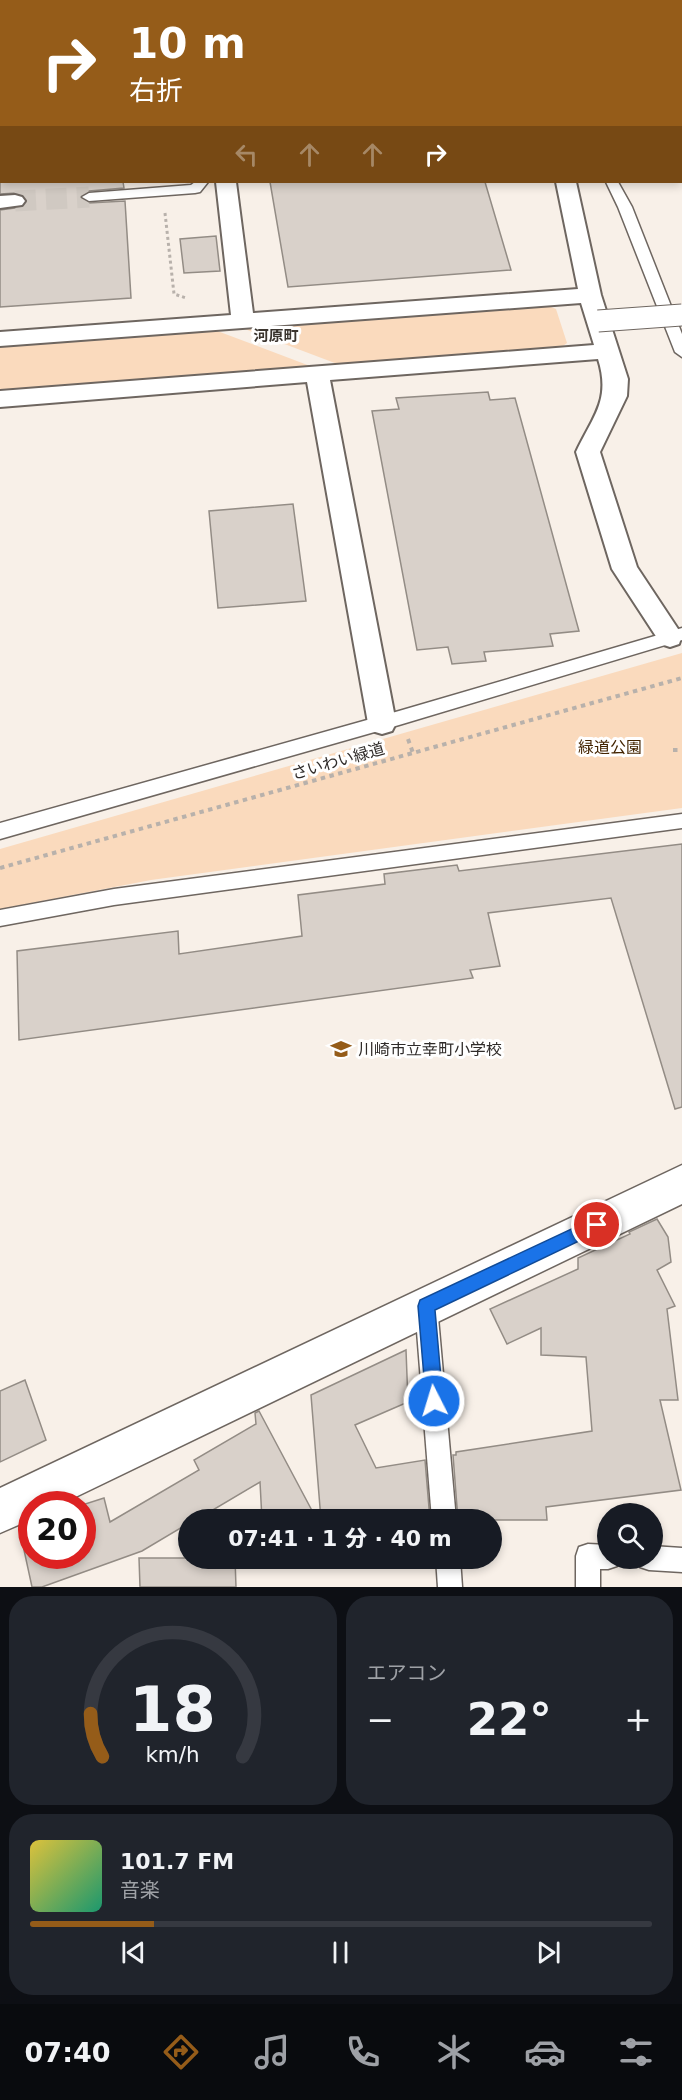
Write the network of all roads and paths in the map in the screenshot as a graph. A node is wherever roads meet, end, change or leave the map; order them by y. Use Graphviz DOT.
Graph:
graph roads {
  1 [pos="201,183"];
  2 [pos="226,183"];
  3 [pos="548,183"];
  4 [pos="613,183"];
  5 [pos="568,188"];
  6 [pos="163,191"];
  7 [pos="89,196"];
  8 [pos="590,295"];
  9 [pos="682,315"];
  10 [pos="243,321"];
  11 [pos="598,321"];
  12 [pos="0,339"];
  13 [pos="608,351"];
  14 [pos="682,352"];
  15 [pos="317,374"];
  16 [pos="0,399"];
  17 [pos="676,636"];
  18 [pos="682,678"];
  19 [pos="382,723"];
  20 [pos="673,750"];
  21 [pos="682,750"];
  22 [pos="682,821"];
  23 [pos="0,831"];
  24 [pos="0,868"];
  25 [pos="0,918"];
  26 [pos="682,1184"];
  27 [pos="426,1306"];
  28 [pos="443,1509"];
  29 [pos="0,1511"];
  30 [pos="597,1556"];
  31 [pos="663,1559"];
  32 [pos="682,1560"];
  33 [pos="449,1569"];
  34 [pos="450,1587"];
  35 [pos="588,1587"];
  1 -- 6 [label="lane"];
  2 -- 10 [label="street"];
  3 -- 5 [label="street"];
  4 -- 14 [label="lane"];
  5 -- 8 [label="street"];
  6 -- 7 [label="lane"];
  6 -- 10 [label="path"];
  8 -- 10 [label="street"];
  8 -- 11 [label="street"];
  9 -- 11 [label="street, bridge"];
  10 -- 12 [label="street"];
  11 -- 13 [label="street"];
  13 -- 15 [label="street"];
  13 -- 17 [label="street"];
  15 -- 16 [label="street"];
  15 -- 19 [label="street"];
  17 -- 19 [label="lane"];
  18 -- 24 [label="path, さいわい緑道"];
  19 -- 23 [label="lane"];
  20 -- 21 [label="path"];
  22 -- 25 [label="lane"];
  26 -- 27 [label="street"];
  27 -- 28 [label="lane"];
  27 -- 29 [label="street"];
  30 -- 35 [label="lane"];
  31 -- 32 [label="lane"];
  33 -- 34 [label="lane"];
}
